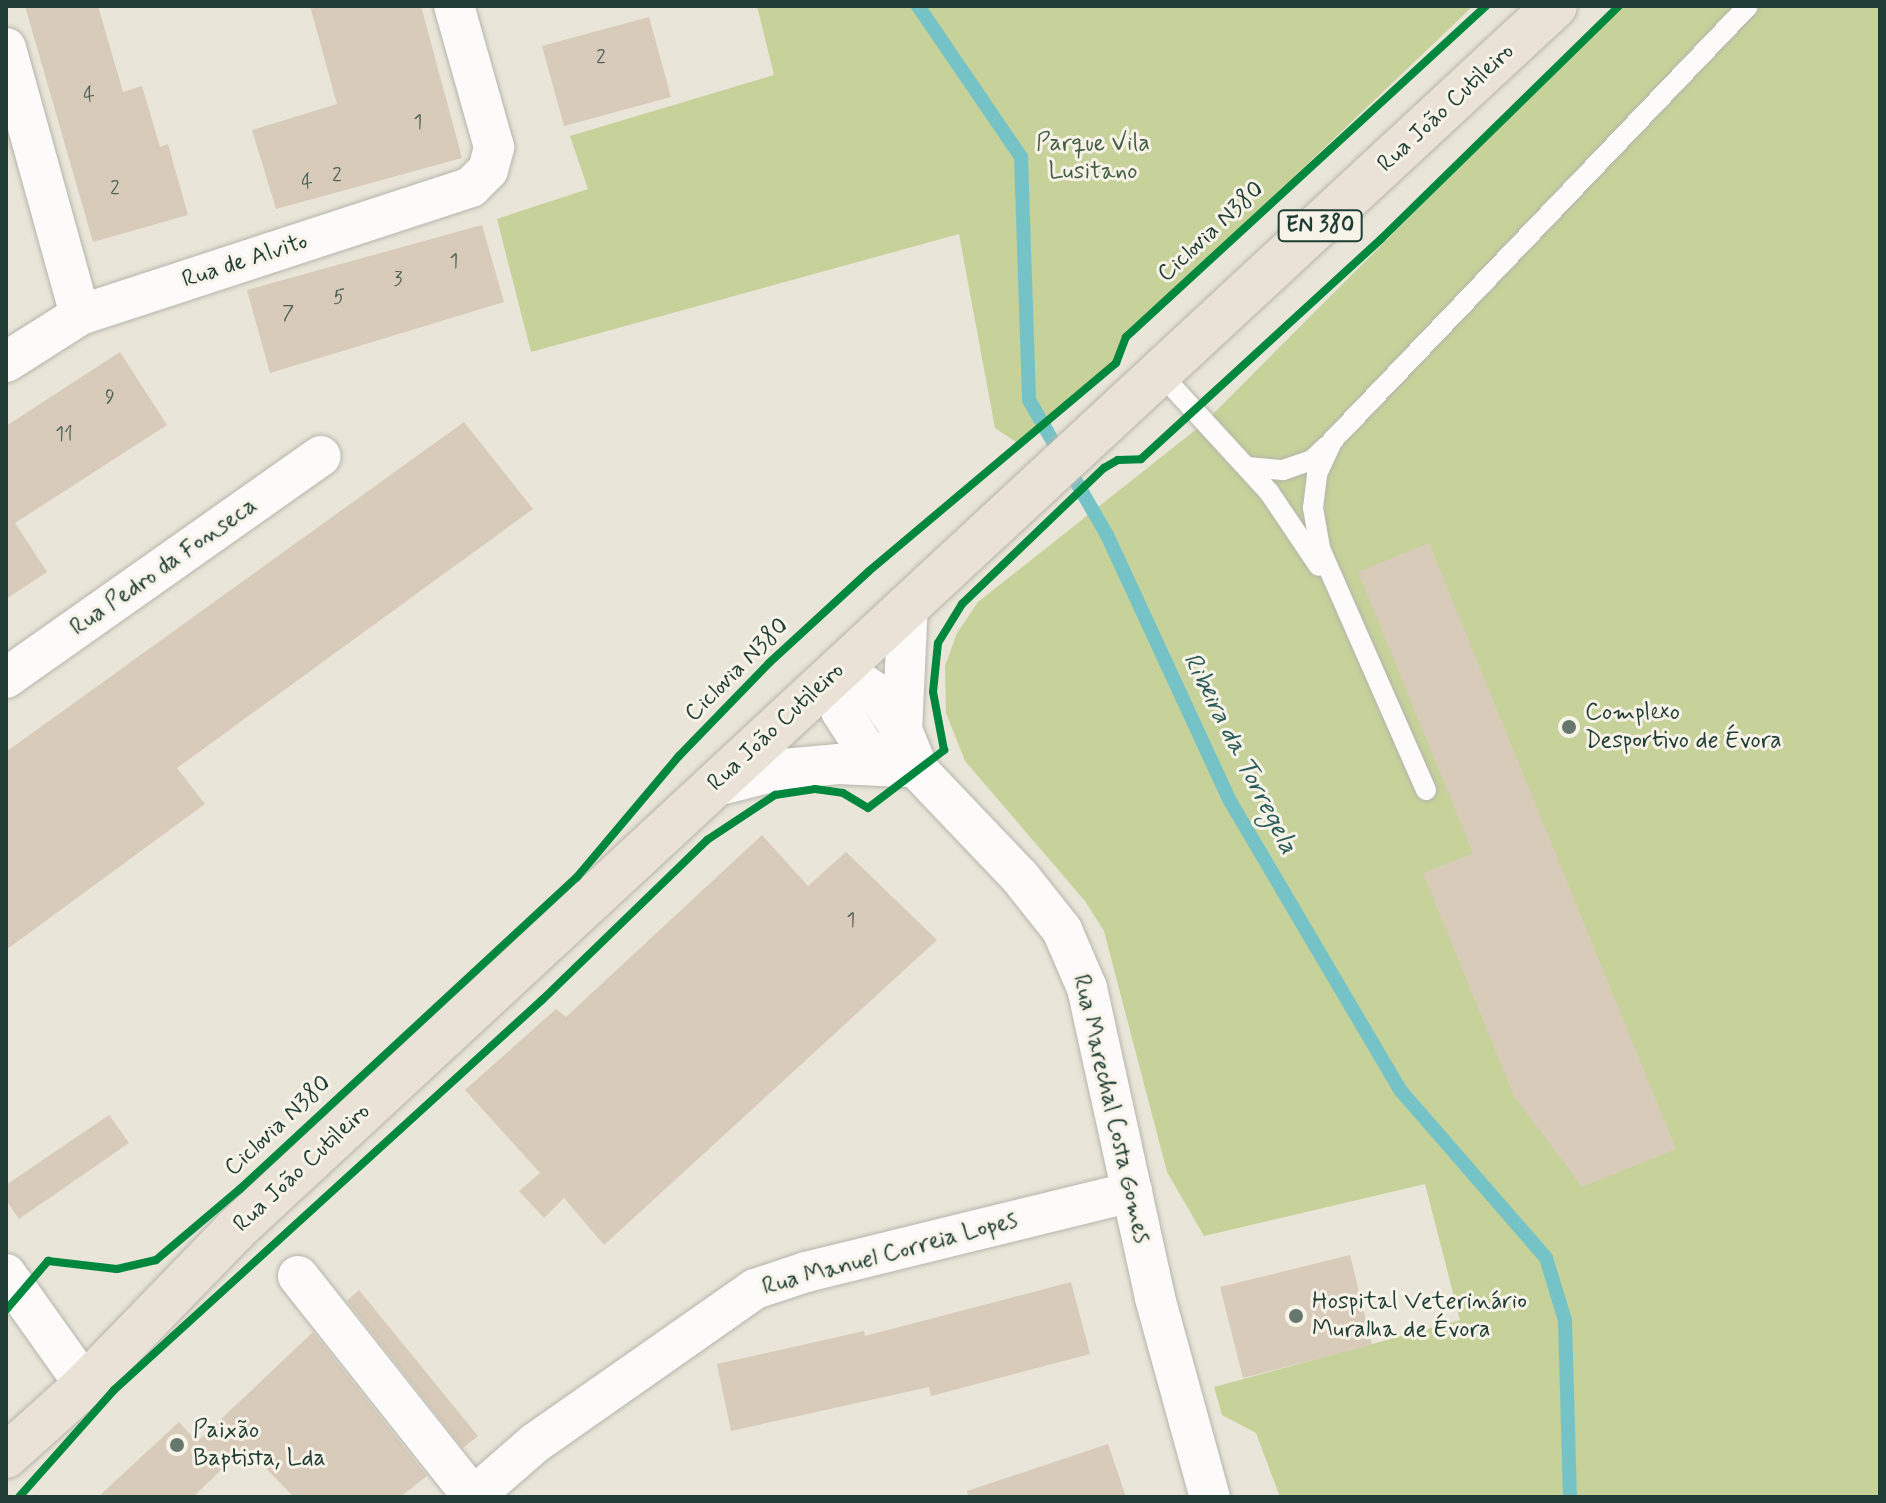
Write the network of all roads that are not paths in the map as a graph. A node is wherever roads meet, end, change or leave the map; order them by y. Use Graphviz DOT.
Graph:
graph roads {
  1 [pos="454,6"];
  2 [pos="1555,6"];
  3 [pos="1748,6"];
  4 [pos="6,48"];
  5 [pos="80,315"];
  6 [pos="6,362"];
  7 [pos="1159,372"];
  8 [pos="1333,440"];
  9 [pos="321,456"];
  10 [pos="1247,467"];
  11 [pos="1334,588"];
  12 [pos="908,604"];
  13 [pos="839,668"];
  14 [pos="6,678"];
  15 [pos="907,756"];
  16 [pos="713,787"];
  17 [pos="1426,790"];
  18 [pos="1132,1192"];
  19 [pos="6,1274"];
  20 [pos="298,1276"];
  21 [pos="85,1385"];
  22 [pos="6,1456"];
  23 [pos="473,1497"];
  24 [pos="1210,1497"];
  1 -- 5 [label="street, Rua de Alvito"];
  2 -- 7 [label="main road, Rua João Cutileiro / EN 380"];
  3 -- 8 [label="lane"];
  4 -- 5 [label="street"];
  5 -- 6 [label="street, Rua de Alvito"];
  7 -- 10 [label="lane"];
  7 -- 12 [label="main road, Rua João Cutileiro / EN 380"];
  8 -- 10 [label="lane"];
  8 -- 11 [label="lane"];
  9 -- 14 [label="street, Rua Pedro da Fonseca"];
  10 -- 11 [label="lane"];
  11 -- 17 [label="lane"];
  12 -- 13 [label="main road, Rua João Cutileiro / EN 380"];
  12 -- 15 [label="street"];
  13 -- 15 [label="street, Rua Marechal Costa Gomes"];
  13 -- 16 [label="main road, Rua João Cutileiro / EN 380"];
  15 -- 16 [label="street"];
  15 -- 18 [label="street, Rua Marechal Costa Gomes"];
  16 -- 21 [label="main road, Rua João Cutileiro / EN 380"];
  18 -- 23 [label="street, Rua Manuel Correia Lopes"];
  18 -- 24 [label="street, Rua Marechal Costa Gomes"];
  19 -- 21 [label="street"];
  20 -- 23 [label="street"];
  21 -- 22 [label="main road, Rua João Cutileiro / EN 380"];
}
